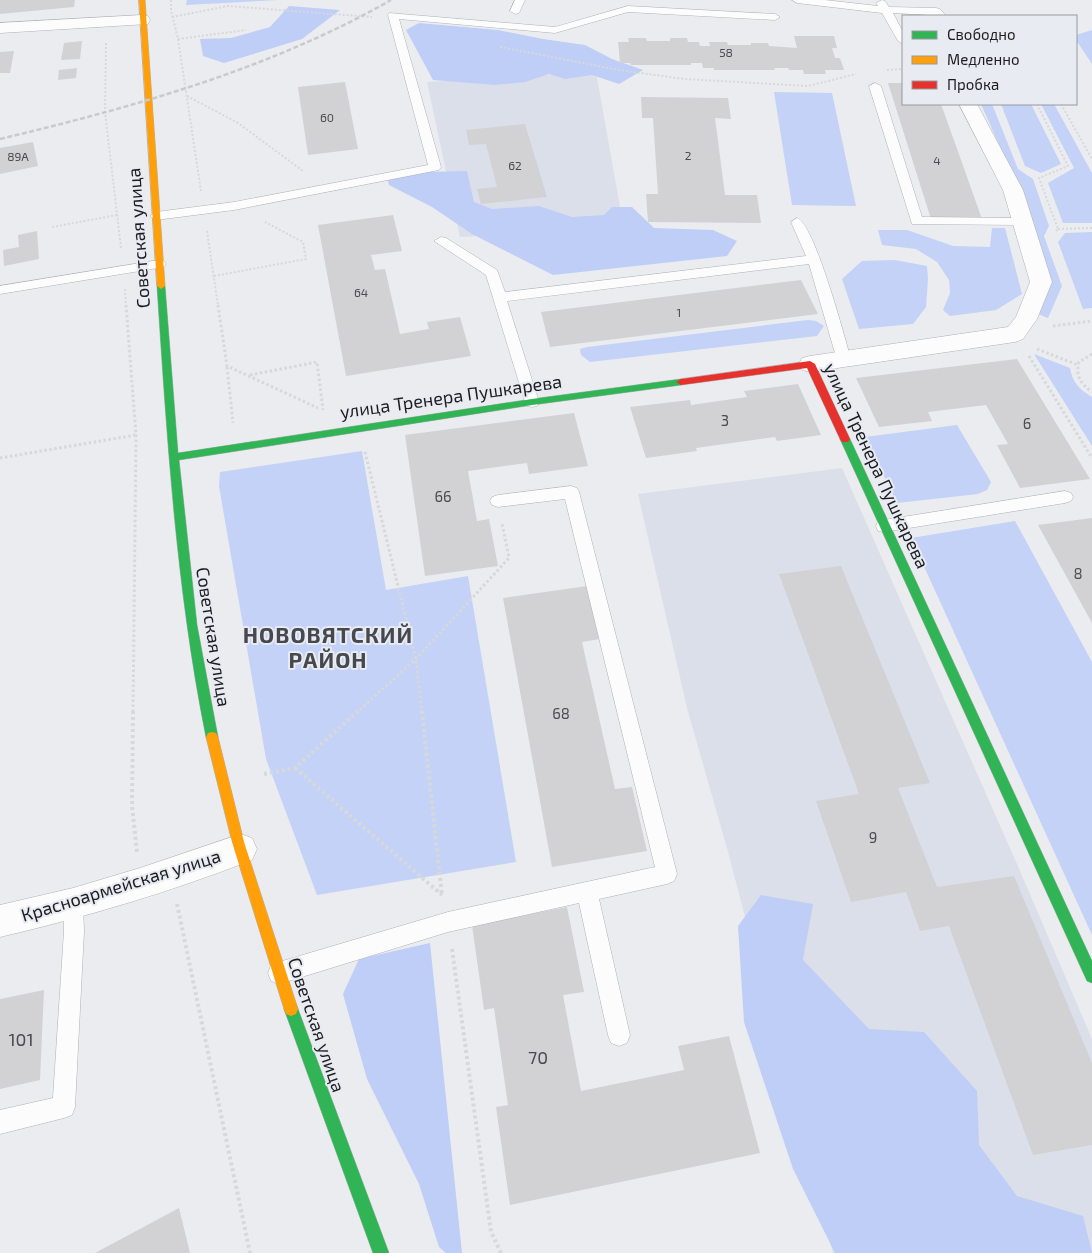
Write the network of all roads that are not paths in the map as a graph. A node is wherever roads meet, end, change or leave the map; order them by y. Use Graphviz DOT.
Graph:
graph roads {
  1 [pos="142,0"];
  2 [pos="520,0"];
  3 [pos="797,0"];
  4 [pos="880,0"];
  5 [pos="886,10"];
  6 [pos="515,11"];
  7 [pos="940,15"];
  8 [pos="776,18"];
  9 [pos="142,20"];
  10 [pos="0,28"];
  11 [pos="902,39"];
  12 [pos="875,86"];
  13 [pos="969,105"];
  14 [pos="156,216"];
  15 [pos="797,222"];
  16 [pos="1023,222"];
  17 [pos="441,241"];
  18 [pos="814,259"];
  19 [pos="158,264"];
  20 [pos="0,290"];
  21 [pos="500,297"];
  22 [pos="844,360"];
  23 [pos="810,364"];
  24 [pos="532,402"];
  25 [pos="174,457"];
  26 [pos="1065,497"];
  27 [pos="498,501"];
  28 [pos="884,526"];
  29 [pos="242,849"];
  30 [pos="586,892"];
  31 [pos="73,904"];
  32 [pos="0,921"];
  33 [pos="279,973"];
  34 [pos="1092,976"];
  35 [pos="619,1035"];
  36 [pos="0,1122"];
  37 [pos="381,1253"];
  1 -- 9 [label="main road, Советская улица"];
  2 -- 6 [label="lane"];
  3 -- 5 [label="lane"];
  4 -- 5 [label="lane"];
  5 -- 7 [label="lane"];
  5 -- 11 [label="lane"];
  8 -- 14 [label="lane"];
  9 -- 10 [label="street"];
  9 -- 14 [label="main road, Советская улица"];
  12 -- 16 [label="lane"];
  13 -- 16 [label="street"];
  14 -- 19 [label="main road, Советская улица"];
  15 -- 18 [label="lane"];
  16 -- 22 [label="street"];
  17 -- 21 [label="lane"];
  18 -- 21 [label="lane"];
  18 -- 22 [label="lane"];
  19 -- 20 [label="lane"];
  19 -- 25 [label="main road, Советская улица"];
  21 -- 24 [label="lane"];
  22 -- 23 [label="street"];
  23 -- 24 [label="main road, улица Тренера Пушкарева"];
  23 -- 28 [label="main road, улица Тренера Пушкарева"];
  24 -- 25 [label="main road, улица Тренера Пушкарева"];
  25 -- 29 [label="main road, Советская улица"];
  26 -- 28 [label="lane"];
  27 -- 30 [label="lane"];
  28 -- 34 [label="main road, улица Тренера Пушкарева"];
  29 -- 31 [label="street, Красноармейская улица"];
  29 -- 33 [label="main road, Советская улица"];
  30 -- 33 [label="lane"];
  30 -- 35 [label="lane"];
  31 -- 32 [label="street, Красноармейская улица"];
  31 -- 36 [label="lane"];
  33 -- 37 [label="main road, Советская улица"];
}
